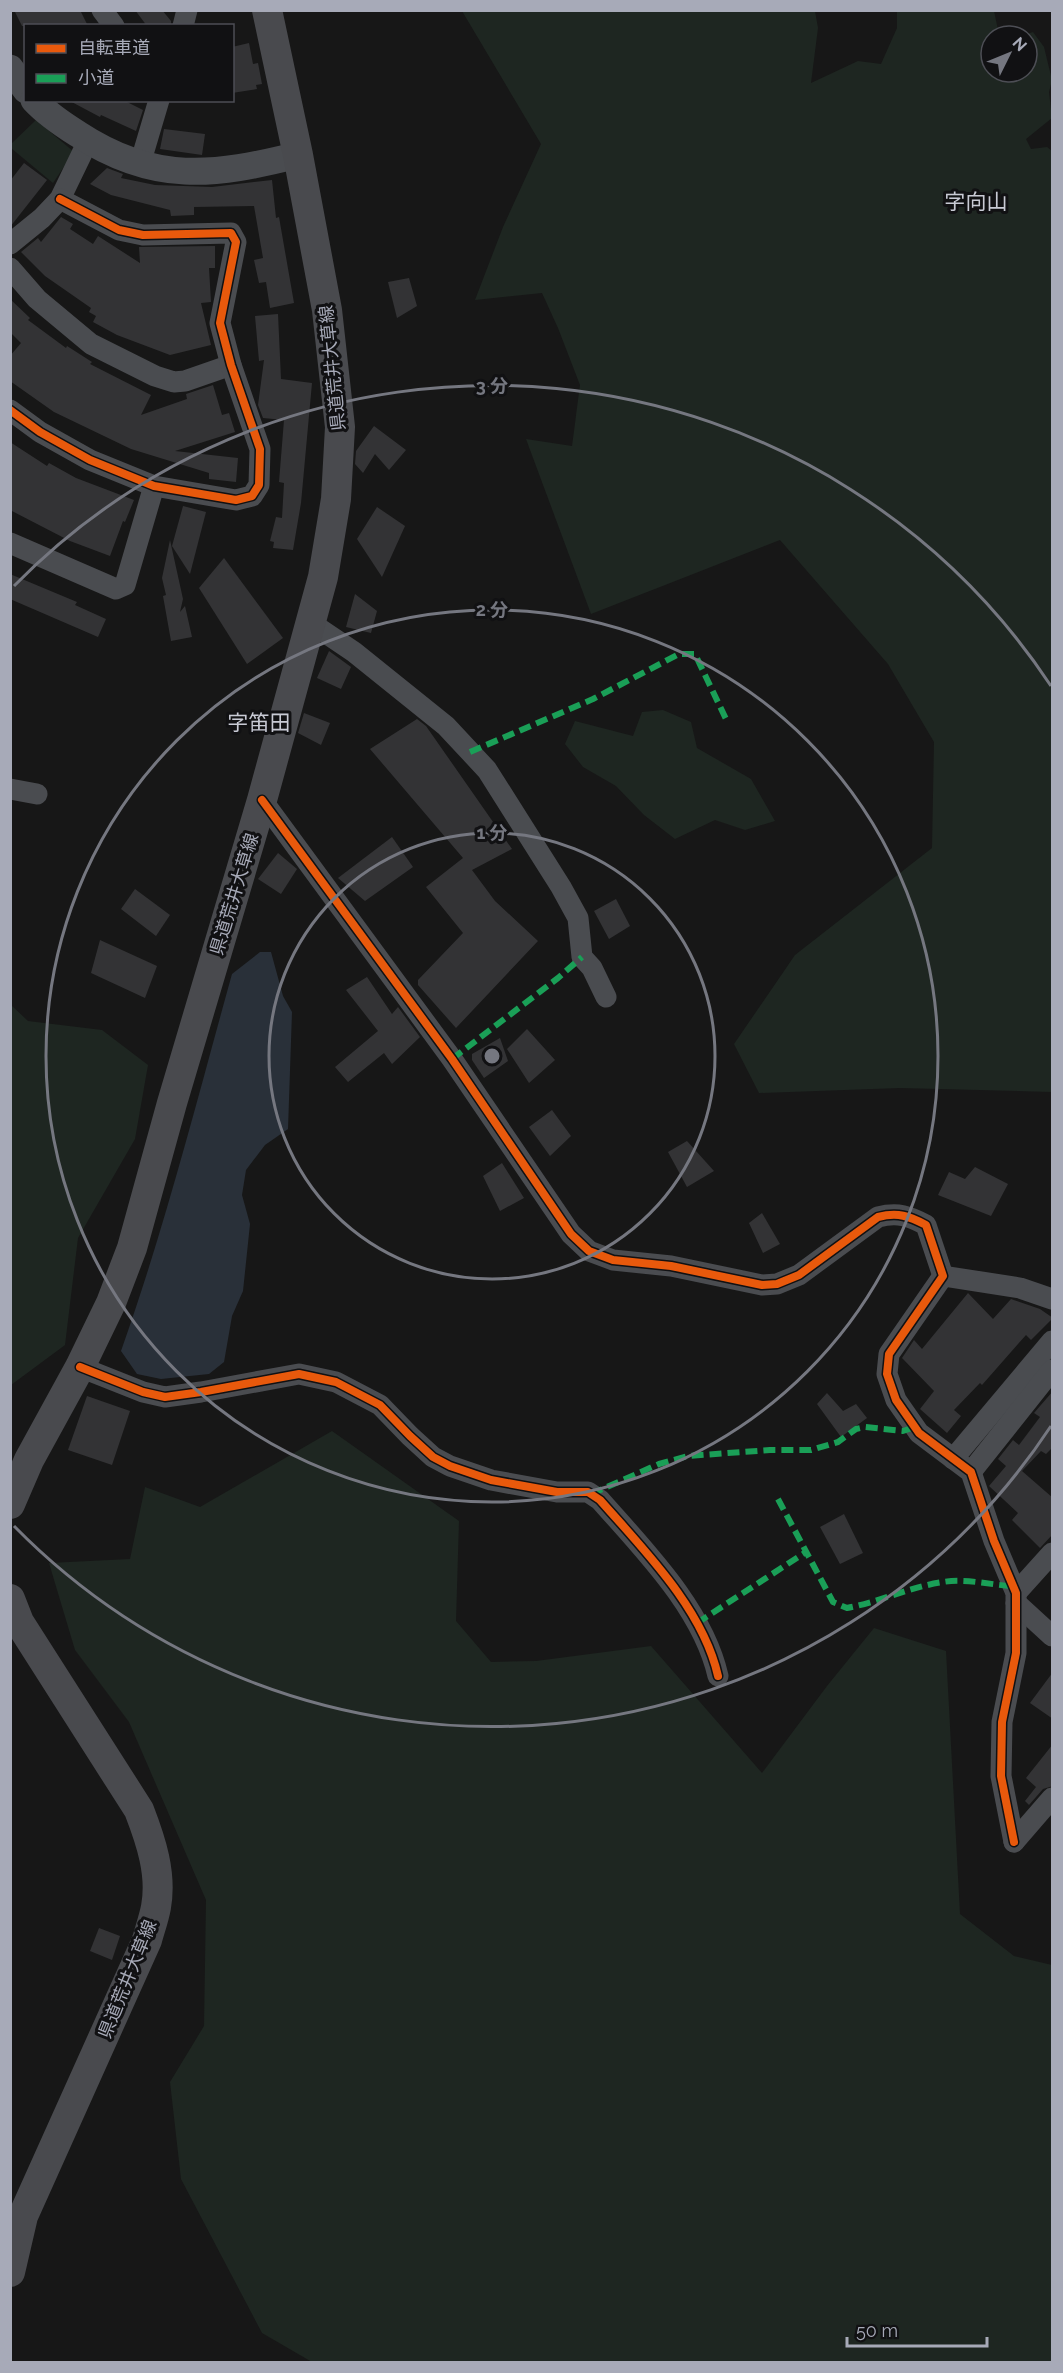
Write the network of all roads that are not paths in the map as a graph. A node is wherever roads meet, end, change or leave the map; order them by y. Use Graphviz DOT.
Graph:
graph roads {
  1 [pos="102,10"];
  2 [pos="267,10"];
  3 [pos="112,24"];
  4 [pos="10,68"];
  5 [pos="24,87"];
  6 [pos="36,102"];
  7 [pos="158,102"];
  8 [pos="88,141"];
  9 [pos="298,155"];
  10 [pos="140,164"];
  11 [pos="60,199"];
  12 [pos="10,244"];
  13 [pos="10,268"];
  14 [pos="231,365"];
  15 [pos="10,410"];
  16 [pos="154,486"];
  17 [pos="10,543"];
  18 [pos="311,623"];
  19 [pos="10,789"];
  20 [pos="37,794"];
  21 [pos="262,800"];
  22 [pos="606,997"];
  23 [pos="943,1276"];
  24 [pos="1053,1299"];
  25 [pos="1053,1341"];
  26 [pos="80,1367"];
  27 [pos="1053,1370"];
  28 [pos="953,1459"];
  29 [pos="971,1472"];
  30 [pos="10,1504"];
  31 [pos="1053,1554"];
  32 [pos="1016,1598"];
  33 [pos="10,1599"];
  34 [pos="1053,1636"];
  35 [pos="717,1676"];
  36 [pos="1053,1798"];
  37 [pos="17,2227"];
  38 [pos="10,2272"];
  1 -- 3 [label="street"];
  2 -- 9 [label="main road, 県道荒井大草線"];
  4 -- 5 [label="street"];
  6 -- 8 [label="street"];
  7 -- 10 [label="street"];
  8 -- 10 [label="street"];
  8 -- 11 [label="street"];
  9 -- 10 [label="street"];
  9 -- 18 [label="main road, 県道荒井大草線"];
  11 -- 12 [label="street"];
  11 -- 14 [label="street"];
  13 -- 14 [label="street"];
  14 -- 16 [label="street"];
  15 -- 16 [label="street"];
  16 -- 17 [label="street"];
  18 -- 21 [label="main road, 県道荒井大草線"];
  18 -- 22 [label="street"];
  19 -- 20 [label="street"];
  21 -- 23 [label="street"];
  21 -- 26 [label="main road, 県道荒井大草線"];
  23 -- 24 [label="street"];
  23 -- 28 [label="street"];
  25 -- 28 [label="street"];
  26 -- 30 [label="main road, 県道荒井大草線"];
  26 -- 35 [label="street"];
  27 -- 29 [label="street"];
  28 -- 29 [label="street"];
  29 -- 32 [label="street"];
  31 -- 32 [label="street"];
  32 -- 34 [label="street"];
  32 -- 36 [label="street"];
  33 -- 37 [label="main road, 県道荒井大草線"];
  37 -- 38 [label="main road, 県道荒井大草線"];
}
